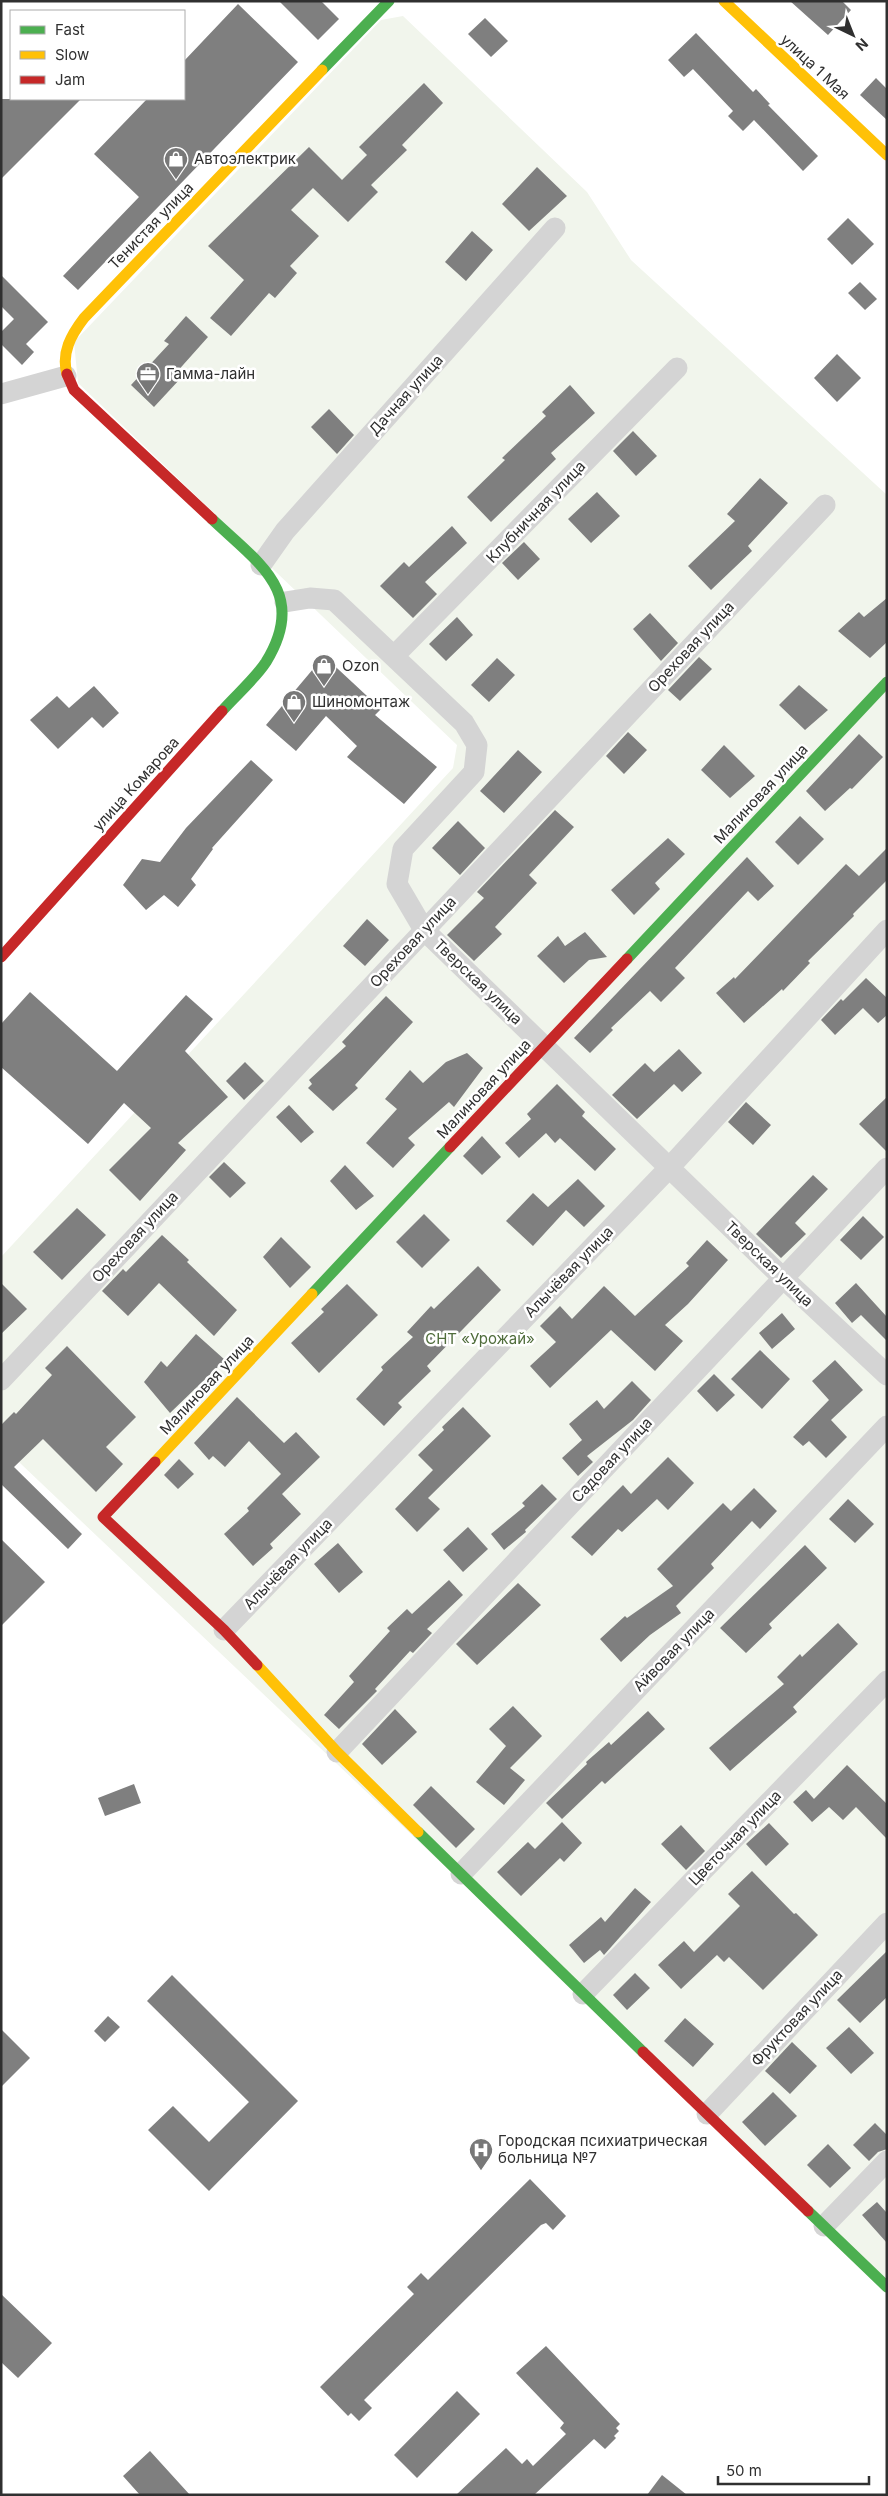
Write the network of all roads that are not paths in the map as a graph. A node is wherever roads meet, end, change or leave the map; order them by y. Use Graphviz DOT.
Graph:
graph roads {
  1 [pos="389,1"];
  2 [pos="724,1"];
  3 [pos="887,155"];
  4 [pos="555,228"];
  5 [pos="677,368"];
  6 [pos="66,376"];
  7 [pos="1,394"];
  8 [pos="825,505"];
  9 [pos="261,566"];
  10 [pos="285,602"];
  11 [pos="394,656"];
  12 [pos="887,682"];
  13 [pos="424,930"];
  14 [pos="887,930"];
  15 [pos="1,958"];
  16 [pos="545,1046"];
  17 [pos="669,1168"];
  18 [pos="887,1168"];
  19 [pos="783,1278"];
  20 [pos="887,1375"];
  21 [pos="1,1380"];
  22 [pos="887,1426"];
  23 [pos="224,1630"];
  24 [pos="887,1681"];
  25 [pos="337,1752"];
  26 [pos="461,1874"];
  27 [pos="887,1923"];
  28 [pos="583,1994"];
  29 [pos="707,2114"];
  30 [pos="887,2161"];
  31 [pos="824,2226"];
  32 [pos="887,2287"];
  1 -- 6 [label="street, Тенистая улица"];
  2 -- 3 [label="street, улица 1 Мая"];
  4 -- 9 [label="street, Дачная улица"];
  5 -- 11 [label="street, Клубничная улица"];
  6 -- 7 [label="street"];
  6 -- 9 [label="street"];
  8 -- 13 [label="street, Ореховая улица"];
  9 -- 10 [label="street"];
  10 -- 11 [label="street, Тверская улица"];
  10 -- 15 [label="street, улица Комарова"];
  11 -- 13 [label="street, Тверская улица"];
  12 -- 16 [label="street, Малиновая улица"];
  13 -- 16 [label="street, Тверская улица"];
  13 -- 21 [label="street, Ореховая улица"];
  14 -- 17 [label="street, Алычёвая улица"];
  16 -- 17 [label="street, Тверская улица"];
  16 -- 23 [label="street, Малиновая улица"];
  17 -- 19 [label="street, Тверская улица"];
  17 -- 23 [label="street, Алычёвая улица"];
  18 -- 19 [label="street, Садовая улица"];
  19 -- 20 [label="street, Тверская улица"];
  19 -- 25 [label="street, Садовая улица"];
  22 -- 26 [label="street, Айвовая улица"];
  23 -- 25 [label="street"];
  24 -- 28 [label="street, Цветочная улица"];
  25 -- 26 [label="street"];
  26 -- 28 [label="street"];
  27 -- 29 [label="street, Фруктовая улица"];
  28 -- 29 [label="street"];
  29 -- 31 [label="street"];
  30 -- 31 [label="street"];
  31 -- 32 [label="street"];
}
